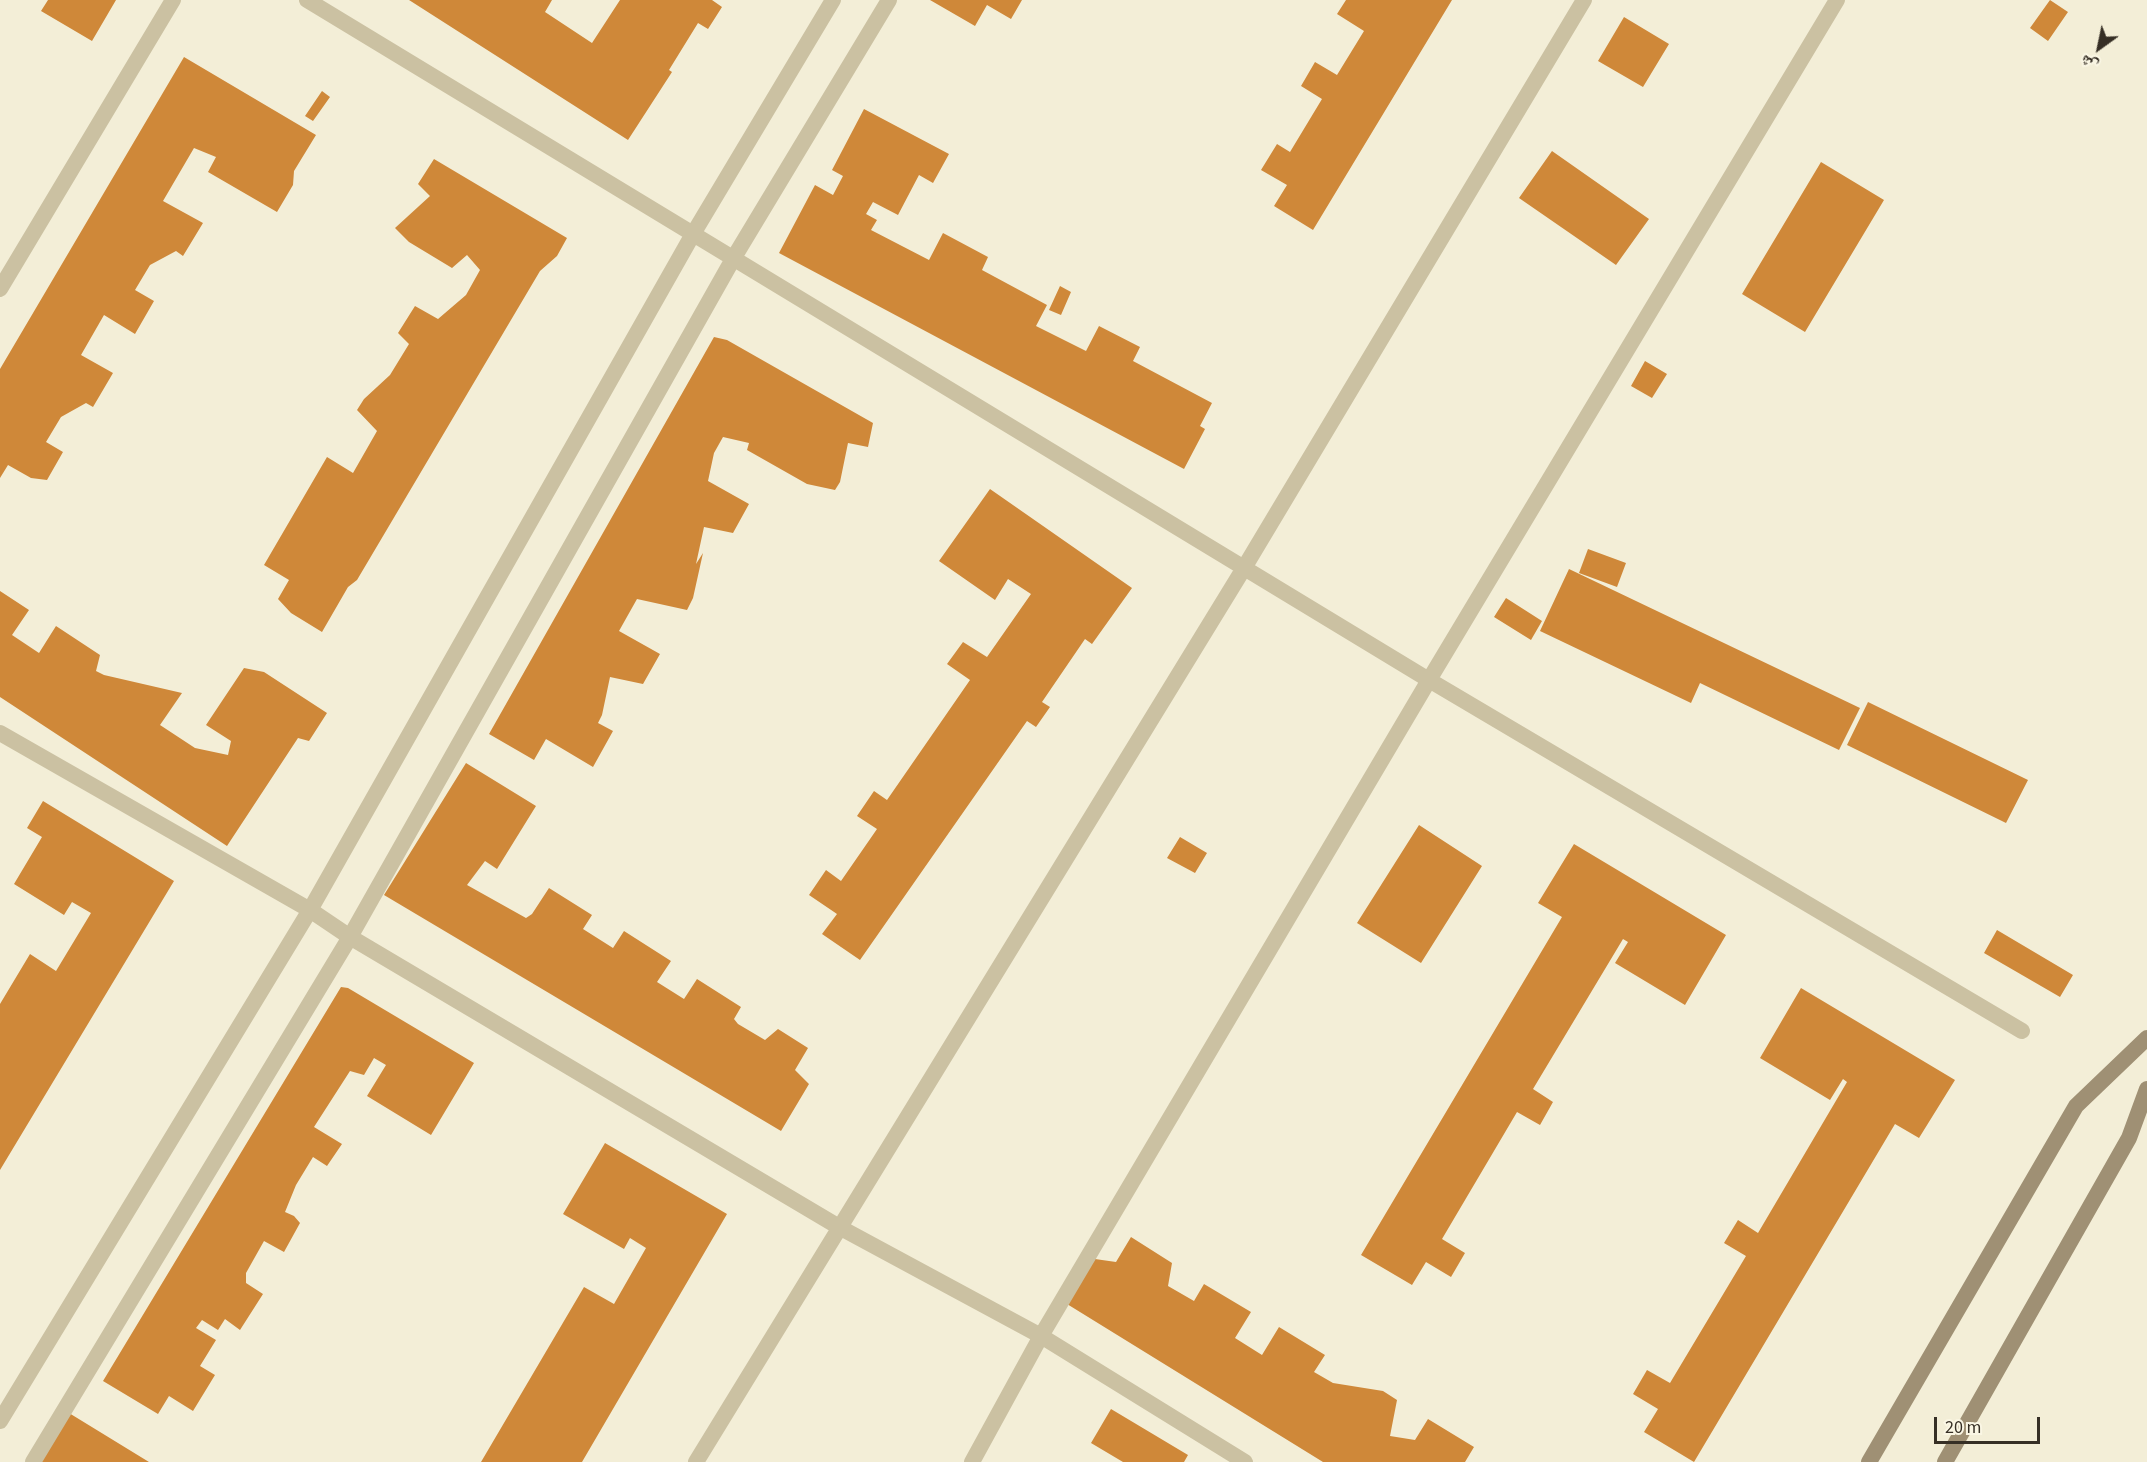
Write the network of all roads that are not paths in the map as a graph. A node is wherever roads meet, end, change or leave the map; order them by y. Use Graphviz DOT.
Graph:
graph roads {
  1 [pos="173,0"];
  2 [pos="307,0"];
  3 [pos="833,0"];
  4 [pos="889,0"];
  5 [pos="1584,0"];
  6 [pos="1837,0"];
  7 [pos="693,234"];
  8 [pos="733,259"];
  9 [pos="0,288"];
  10 [pos="1244,568"];
  11 [pos="1429,680"];
  12 [pos="0,733"];
  13 [pos="310,910"];
  14 [pos="350,937"];
  15 [pos="2022,1031"];
  16 [pos="2147,1038"];
  17 [pos="2147,1089"];
  18 [pos="839,1227"];
  19 [pos="1041,1336"];
  20 [pos="0,1421"];
  21 [pos="1241,1461"];
  22 [pos="33,1462"];
  23 [pos="696,1462"];
  24 [pos="972,1462"];
  25 [pos="1869,1462"];
  26 [pos="1945,1462"];
  1 -- 9 [label="street"];
  2 -- 7 [label="street"];
  3 -- 7 [label="street"];
  4 -- 8 [label="street"];
  5 -- 10 [label="street"];
  6 -- 11 [label="street"];
  7 -- 8 [label="street"];
  7 -- 13 [label="street"];
  8 -- 10 [label="street"];
  8 -- 14 [label="street"];
  10 -- 11 [label="street"];
  10 -- 18 [label="street"];
  11 -- 15 [label="street"];
  11 -- 19 [label="street"];
  12 -- 13 [label="street"];
  13 -- 14 [label="street"];
  13 -- 20 [label="street"];
  14 -- 18 [label="street"];
  14 -- 22 [label="street"];
  16 -- 25 [label="main road"];
  17 -- 26 [label="main road"];
  18 -- 19 [label="street"];
  18 -- 23 [label="street"];
  19 -- 21 [label="street"];
  19 -- 24 [label="street"];
}
